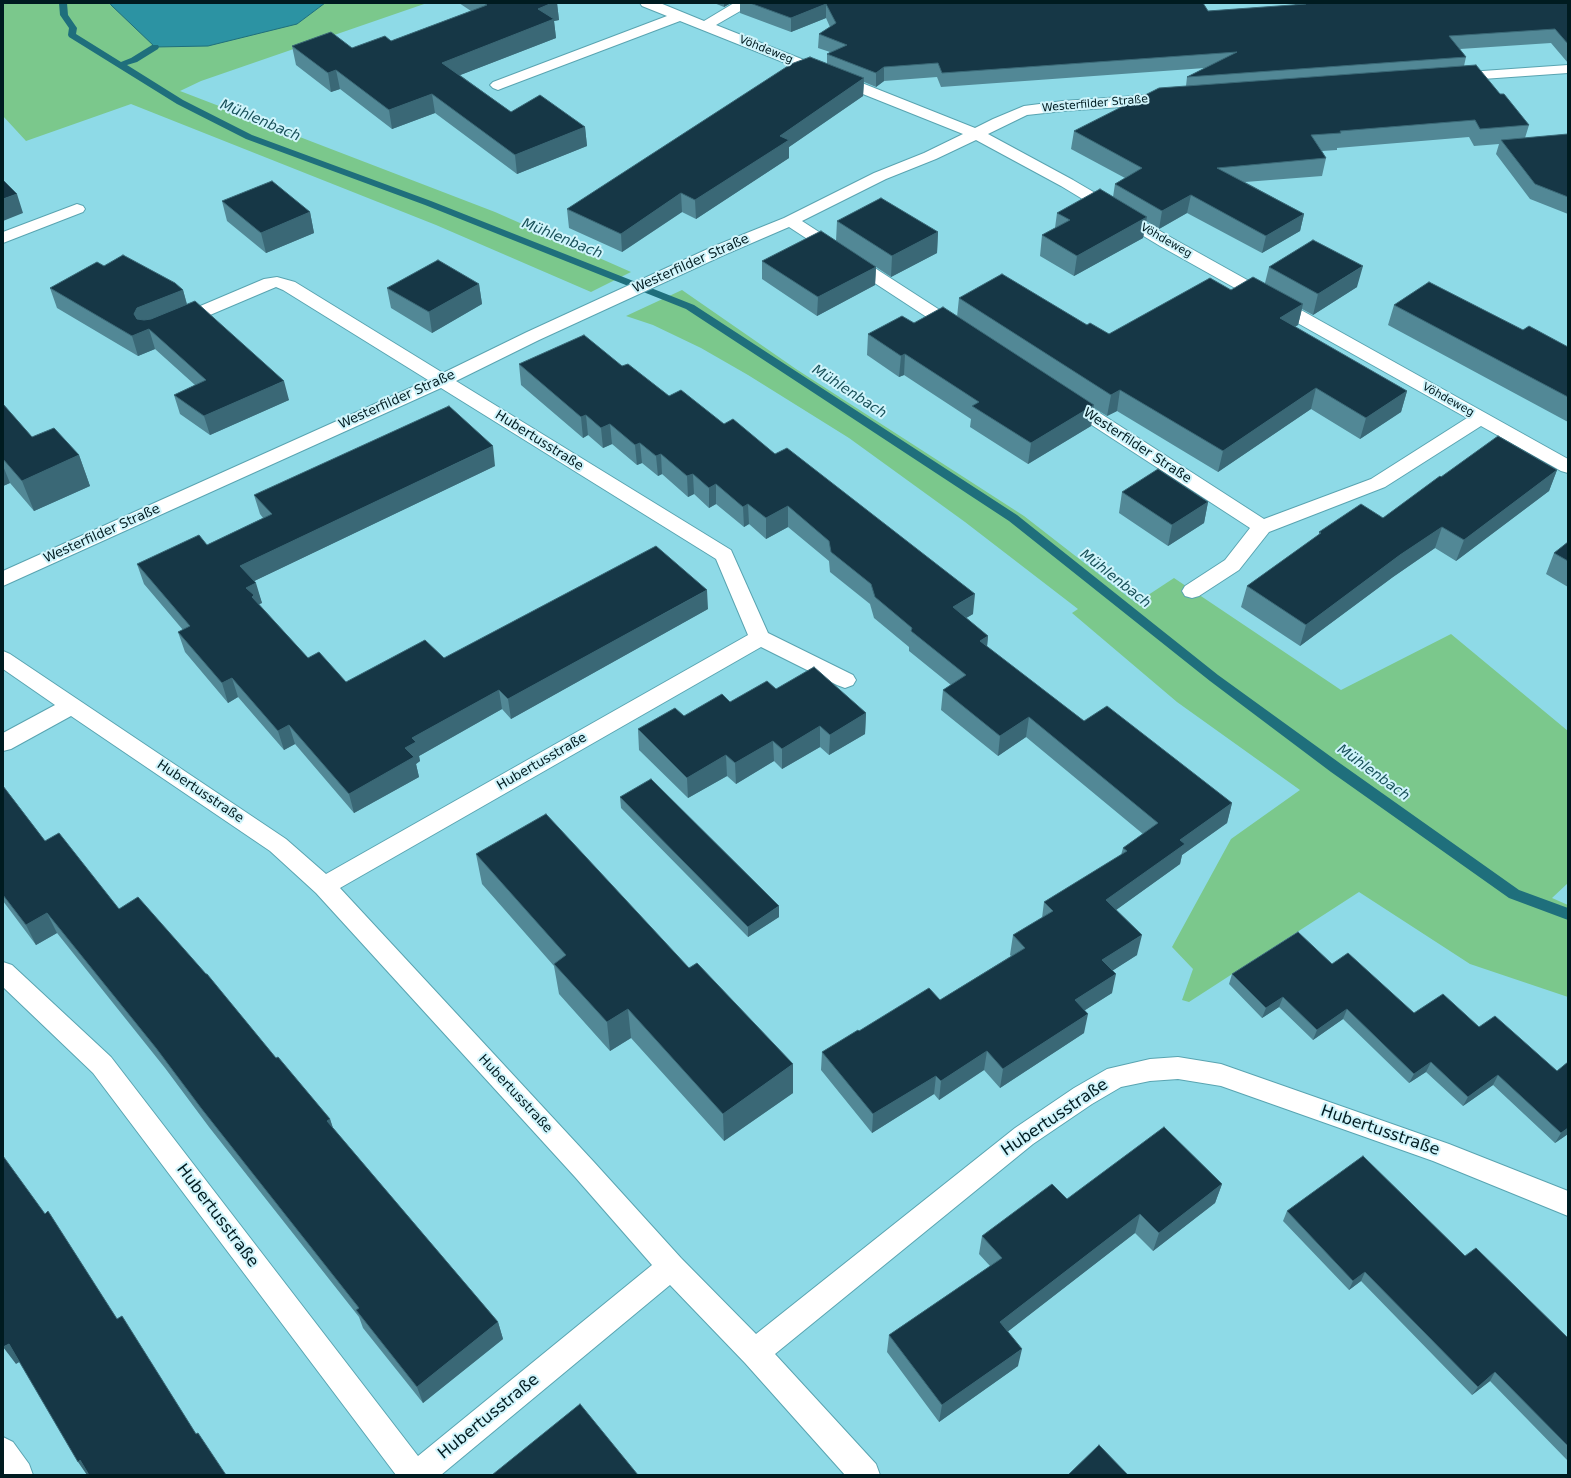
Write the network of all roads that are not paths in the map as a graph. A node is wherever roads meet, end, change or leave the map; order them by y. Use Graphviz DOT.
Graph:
graph roads {
  1 [pos="647,3"];
  2 [pos="744,3"];
  3 [pos="680,16"];
  4 [pos="705,26"];
  5 [pos="1568,69"];
  6 [pos="1442,78"];
  7 [pos="498,85"];
  8 [pos="1181,98"];
  9 [pos="976,134"];
  10 [pos="77,209"];
  11 [pos="790,221"];
  12 [pos="3,238"];
  13 [pos="165,327"];
  14 [pos="970,337"];
  15 [pos="441,381"];
  16 [pos="1056,394"];
  17 [pos="1481,418"];
  18 [pos="1568,467"];
  19 [pos="1262,527"];
  20 [pos="3,579"];
  21 [pos="1192,591"];
  22 [pos="760,638"];
  23 [pos="3,659"];
  24 [pos="845,680"];
  25 [pos="70,706"];
  26 [pos="3,744"];
  27 [pos="324,886"];
  28 [pos="3,972"];
  29 [pos="1568,1204"];
  30 [pos="671,1267"];
  31 [pos="755,1353"];
  32 [pos="3,1452"];
  33 [pos="18,1475"];
  34 [pos="414,1475"];
  35 [pos="418,1475"];
  36 [pos="865,1475"];
  1 -- 3 [label="street, Vöhdeweg"];
  2 -- 4 [label="street"];
  3 -- 4 [label="street, Vöhdeweg"];
  3 -- 7 [label="street"];
  4 -- 9 [label="street, Vöhdeweg"];
  5 -- 6 [label="street"];
  8 -- 9 [label="street, Westerfilder Straße"];
  9 -- 11 [label="street, Westerfilder Straße"];
  9 -- 17 [label="street, Vöhdeweg"];
  10 -- 12 [label="street"];
  11 -- 14 [label="street"];
  11 -- 15 [label="street, Westerfilder Straße"];
  13 -- 15 [label="street, Hubertusstraße"];
  15 -- 20 [label="street, Westerfilder Straße"];
  15 -- 22 [label="street, Hubertusstraße"];
  16 -- 19 [label="street, Westerfilder Straße"];
  17 -- 18 [label="street, Vöhdeweg"];
  17 -- 19 [label="street"];
  19 -- 21 [label="street"];
  22 -- 24 [label="street"];
  22 -- 27 [label="street, Hubertusstraße"];
  23 -- 25 [label="street, Hubertusstraße"];
  25 -- 26 [label="street"];
  25 -- 27 [label="street, Hubertusstraße"];
  27 -- 30 [label="street, Hubertusstraße"];
  28 -- 34 [label="street, Hubertusstraße"];
  29 -- 31 [label="street, Hubertusstraße"];
  30 -- 31 [label="street, Hubertusstraße"];
  30 -- 35 [label="street, Hubertusstraße"];
  31 -- 36 [label="street, Hubertusstraße"];
  32 -- 33 [label="street"];
}
